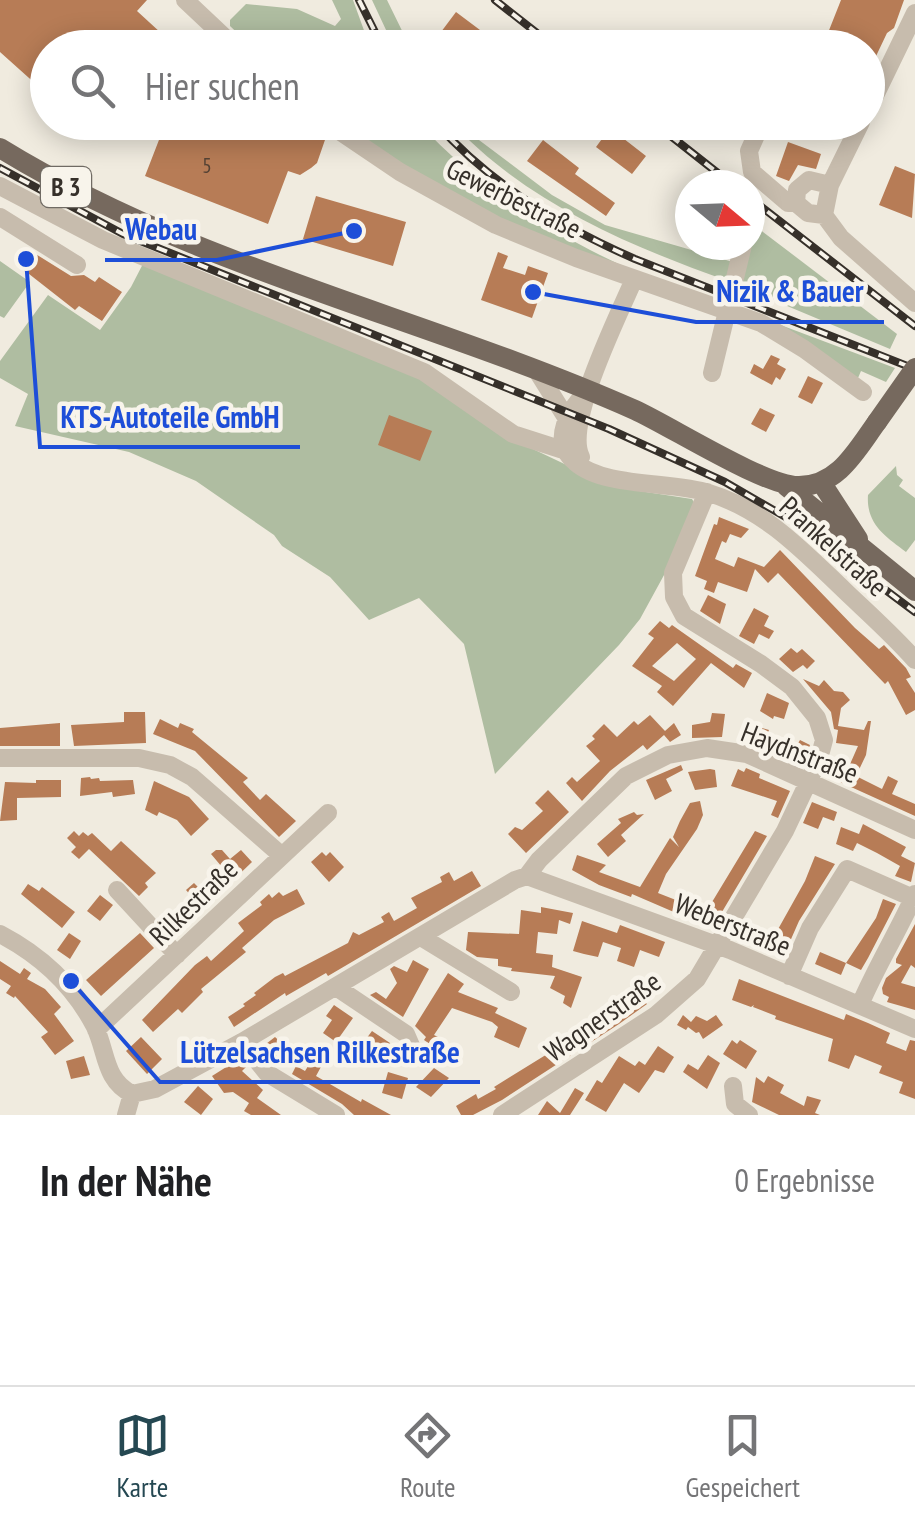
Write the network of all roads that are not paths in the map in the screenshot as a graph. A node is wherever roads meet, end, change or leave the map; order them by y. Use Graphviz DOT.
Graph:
graph roads {
  1 [pos="184,0"];
  2 [pos="915,13"];
  3 [pos="216,30"];
  4 [pos="885,75"];
  5 [pos="353,140"];
  6 [pos="754,140"];
  7 [pos="852,140"];
  8 [pos="0,148"];
  9 [pos="0,186"];
  10 [pos="830,186"];
  11 [pos="796,204"];
  12 [pos="824,215"];
  13 [pos="0,217"];
  14 [pos="739,260"];
  15 [pos="76,265"];
  16 [pos="634,279"];
  17 [pos="915,303"];
  18 [pos="726,312"];
  19 [pos="915,368"];
  20 [pos="537,371"];
  21 [pos="712,373"];
  22 [pos="588,390"];
  23 [pos="863,392"];
  24 [pos="567,419"];
  25 [pos="572,450"];
  26 [pos="846,465"];
  27 [pos="821,482"];
  28 [pos="784,484"];
  29 [pos="707,492"];
  30 [pos="839,521"];
  31 [pos="915,591"];
  32 [pos="915,660"];
  33 [pos="0,758"];
  34 [pos="809,782"];
  35 [pos="328,813"];
  36 [pos="915,830"];
  37 [pos="282,855"];
  38 [pos="527,876"];
  39 [pos="117,890"];
  40 [pos="914,896"];
  41 [pos="909,923"];
  42 [pos="0,934"];
  43 [pos="420,937"];
  44 [pos="716,945"];
  45 [pos="178,955"];
  46 [pos="789,976"];
  47 [pos="336,987"];
  48 [pos="511,992"];
  49 [pos="860,1005"];
  50 [pos="915,1029"];
  51 [pos="96,1030"];
  52 [pos="242,1042"];
  53 [pos="412,1048"];
  54 [pos="733,1086"];
  55 [pos="132,1094"];
  56 [pos="126,1115"];
  57 [pos="336,1115"];
  58 [pos="502,1115"];
  59 [pos="749,1115"];
  1 -- 3 [label="street"];
  2 -- 4 [label="street"];
  5 -- 16 [label="street, Gewerbestraße"];
  6 -- 11 [label="street"];
  7 -- 10 [label="street"];
  8 -- 20 [label="main road, B 3"];
  9 -- 25 [label="street"];
  10 -- 11 [label="street"];
  10 -- 12 [label="street"];
  11 -- 12 [label="street"];
  12 -- 17 [label="street"];
  13 -- 15 [label="street"];
  14 -- 18 [label="street"];
  16 -- 18 [label="street, Gewerbestraße"];
  16 -- 22 [label="street"];
  18 -- 21 [label="street"];
  18 -- 23 [label="street, Gewerbestraße"];
  19 -- 26 [label="main road, bridge"];
  20 -- 22 [label="main road, B 3"];
  20 -- 24 [label="street"];
  22 -- 24 [label="street"];
  22 -- 25 [label="street"];
  22 -- 28 [label="main road, B 3"];
  24 -- 25 [label="street, Prankelstraße"];
  25 -- 29 [label="street, Prankelstraße"];
  26 -- 27 [label="main road"];
  26 -- 30 [label="main road"];
  27 -- 28 [label="main road, B 3"];
  27 -- 30 [label="main road"];
  28 -- 30 [label="main road"];
  29 -- 32 [label="street, Prankelstraße"];
  29 -- 34 [label="street, Wagnerstraße"];
  30 -- 31 [label="main road"];
  33 -- 37 [label="street"];
  34 -- 36 [label="street, Haydnstraße"];
  34 -- 38 [label="street, Haydnstraße"];
  34 -- 44 [label="street, Wagnerstraße"];
  35 -- 37 [label="street, Rilkestraße"];
  37 -- 45 [label="street, Rilkestraße"];
  38 -- 43 [label="street, Haydnstraße"];
  38 -- 44 [label="street, Weberstraße"];
  39 -- 45 [label="street"];
  40 -- 41 [label="street"];
  40 -- 46 [label="street"];
  41 -- 49 [label="street"];
  42 -- 51 [label="street"];
  43 -- 47 [label="street, Haydnstraße"];
  43 -- 48 [label="street"];
  44 -- 46 [label="street, Weberstraße"];
  44 -- 58 [label="street, Wagnerstraße"];
  45 -- 51 [label="street, Rilkestraße"];
  46 -- 49 [label="street, Weberstraße"];
  47 -- 52 [label="street, Haydnstraße"];
  47 -- 53 [label="street"];
  49 -- 50 [label="street, Weberstraße"];
  51 -- 55 [label="street"];
  52 -- 55 [label="street, Haydnstraße"];
  52 -- 57 [label="street"];
  54 -- 59 [label="street"];
  55 -- 56 [label="street"];
}
